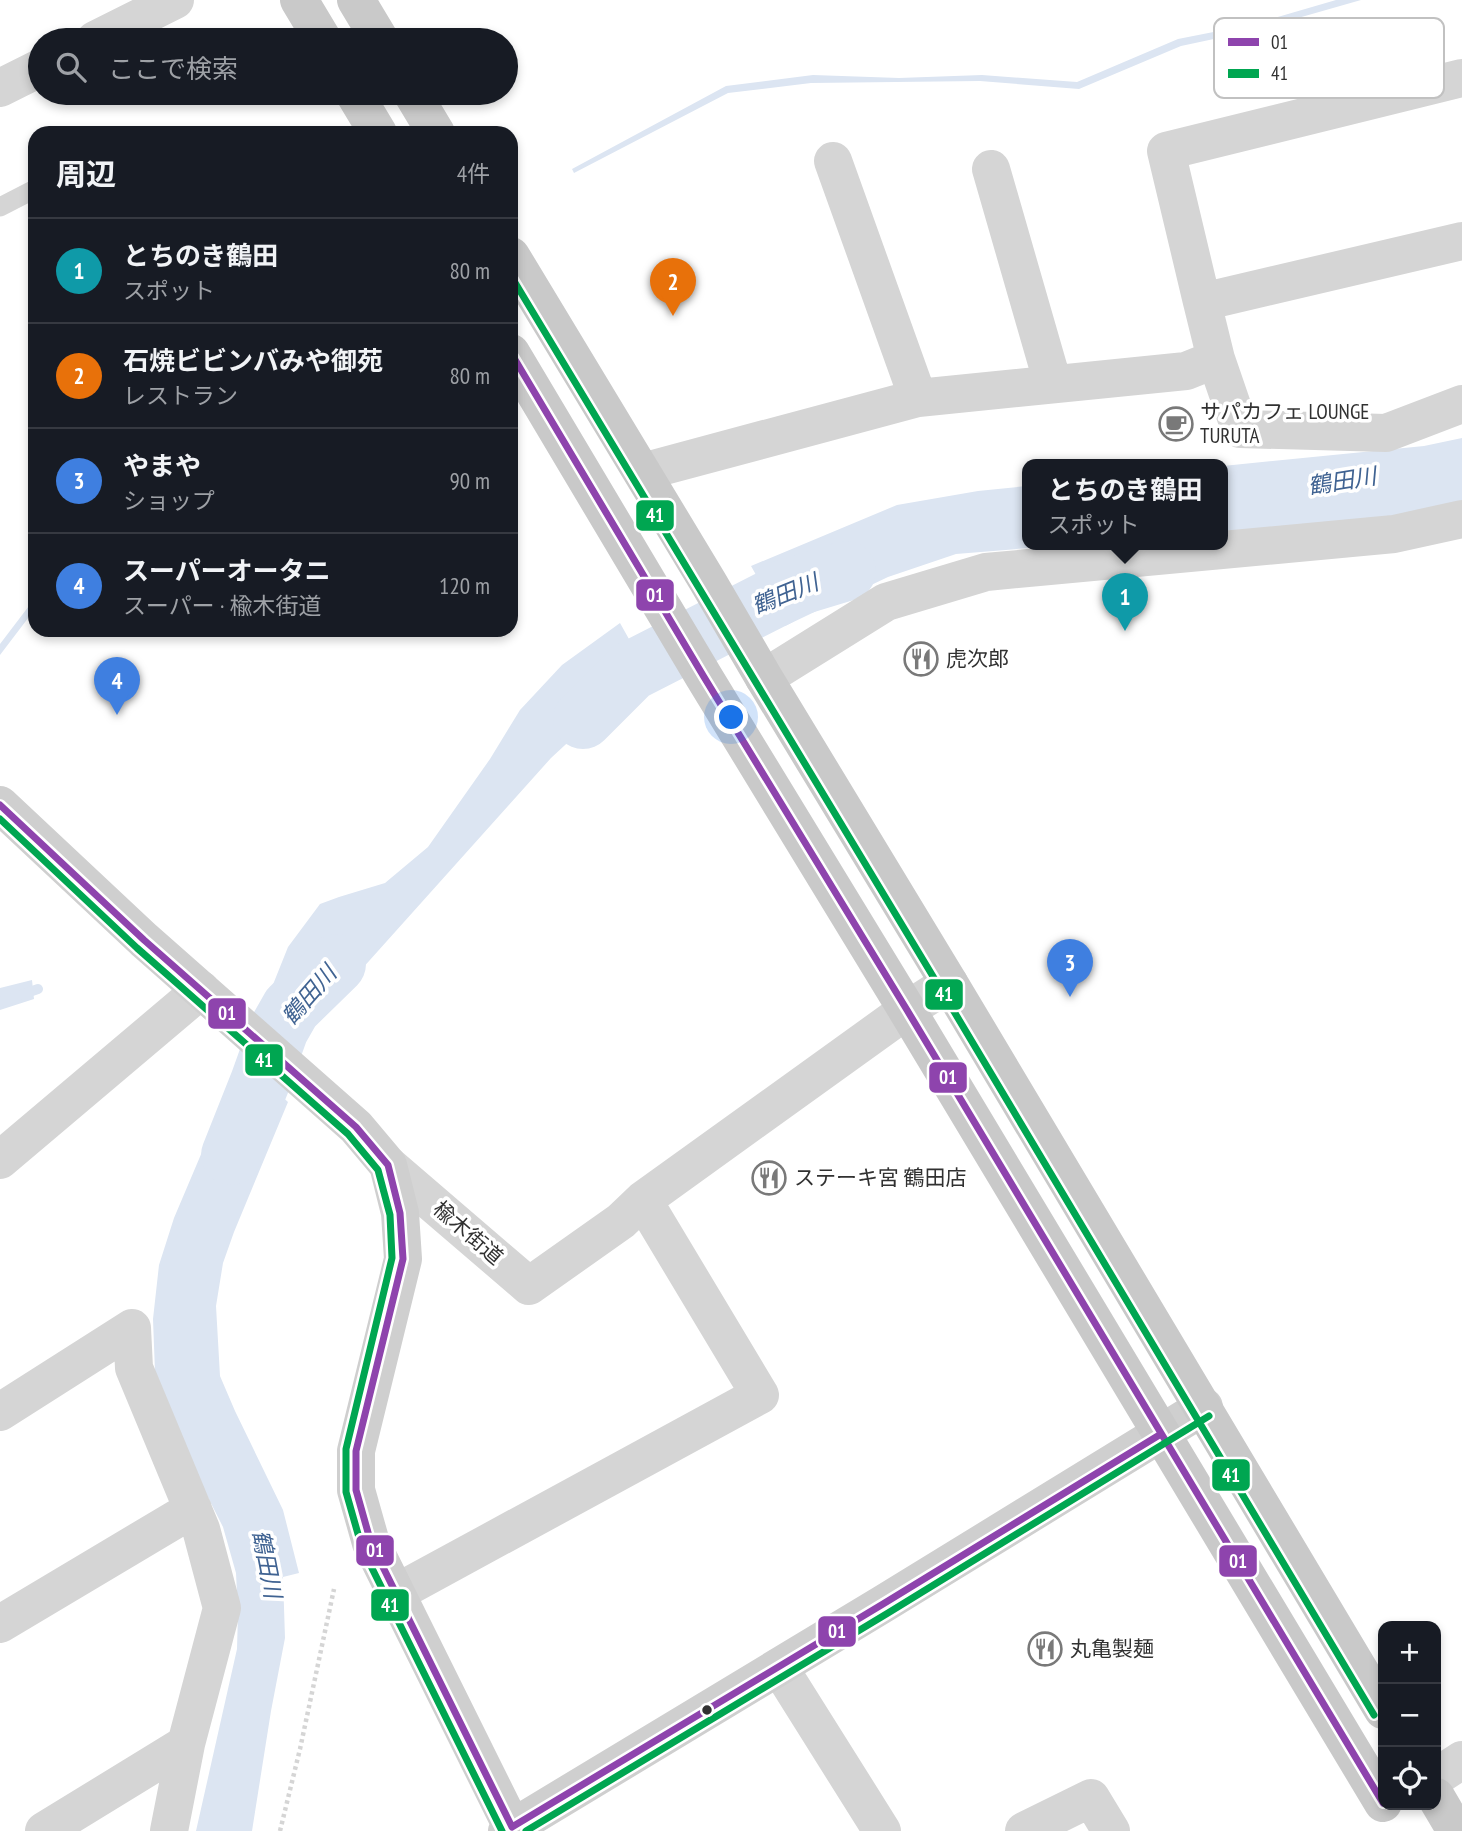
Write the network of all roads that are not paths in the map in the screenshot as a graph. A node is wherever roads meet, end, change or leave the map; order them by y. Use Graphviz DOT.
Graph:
graph roads {
  1 [pos="175,0"];
  2 [pos="299,0"];
  3 [pos="356,0"];
  4 [pos="119,28"];
  5 [pos="316,28"];
  6 [pos="373,28"];
  7 [pos="28,74"];
  8 [pos="0,88"];
  9 [pos="1399,98"];
  10 [pos="361,105"];
  11 [pos="419,105"];
  12 [pos="374,126"];
  13 [pos="432,126"];
  14 [pos="833,161"];
  15 [pos="991,169"];
  16 [pos="28,193"];
  17 [pos="0,207"];
  18 [pos="1462,241"];
  19 [pos="518,268"];
  20 [pos="1202,302"];
  21 [pos="1216,359"];
  22 [pos="518,365"];
  23 [pos="1053,384"];
  24 [pos="918,398"];
  25 [pos="1462,404"];
  26 [pos="642,472"];
  27 [pos="1462,519"];
  28 [pos="1228,549"];
  29 [pos="1222,550"];
  30 [pos="757,665"];
  31 [pos="0,805"];
  32 [pos="949,983"];
  33 [pos="201,990"];
  34 [pos="907,1010"];
  35 [pos="0,1160"];
  36 [pos="388,1165"];
  37 [pos="643,1200"];
  38 [pos="1203,1407"];
  39 [pos="0,1412"];
  40 [pos="1161,1434"];
  41 [pos="193,1509"];
  42 [pos="396,1593"];
  43 [pos="0,1624"];
  44 [pos="779,1667"];
  45 [pos="1378,1702"];
  46 [pos="187,1744"];
  47 [pos="1462,1760"];
  48 [pos="1441,1773"];
  49 [pos="1378,1794"];
  50 [pos="1441,1806"];
  51 [pos="1388,1810"];
  52 [pos="511,1830"];
  53 [pos="44,1831"];
  54 [pos="169,1831"];
  55 [pos="882,1831"];
  56 [pos="1024,1831"];
  57 [pos="1111,1831"];
  58 [pos="1400,1831"];
  59 [pos="1456,1831"];
  1 -- 4 [label="street"];
  2 -- 5 [label="main road"];
  3 -- 6 [label="main road"];
  7 -- 8 [label="street"];
  9 -- 20 [label="street"];
  10 -- 12 [label="main road"];
  11 -- 13 [label="main road"];
  14 -- 24 [label="street"];
  15 -- 23 [label="street"];
  16 -- 17 [label="lane"];
  18 -- 20 [label="street"];
  19 -- 26 [label="main road"];
  20 -- 21 [label="street"];
  21 -- 23 [label="street"];
  21 -- 25 [label="street"];
  22 -- 34 [label="main road"];
  23 -- 24 [label="street"];
  24 -- 26 [label="street"];
  26 -- 30 [label="main road"];
  27 -- 28 [label="street"];
  29 -- 30 [label="street"];
  30 -- 32 [label="main road"];
  31 -- 33 [label="street"];
  32 -- 34 [label="street"];
  32 -- 38 [label="main road"];
  33 -- 35 [label="street"];
  33 -- 36 [label="street, 楡木街道"];
  34 -- 37 [label="street"];
  34 -- 40 [label="main road"];
  36 -- 37 [label="street, 楡木街道"];
  36 -- 42 [label="street"];
  37 -- 42 [label="street"];
  38 -- 40 [label="street"];
  38 -- 45 [label="main road"];
  39 -- 41 [label="street"];
  40 -- 44 [label="street"];
  40 -- 49 [label="main road"];
  41 -- 43 [label="street"];
  41 -- 46 [label="street"];
  42 -- 52 [label="street"];
  44 -- 52 [label="street"];
  44 -- 55 [label="street"];
  46 -- 53 [label="street"];
  46 -- 54 [label="street"];
  47 -- 48 [label="street"];
  50 -- 59 [label="main road"];
  51 -- 58 [label="main road"];
  56 -- 57 [label="street"];
}
